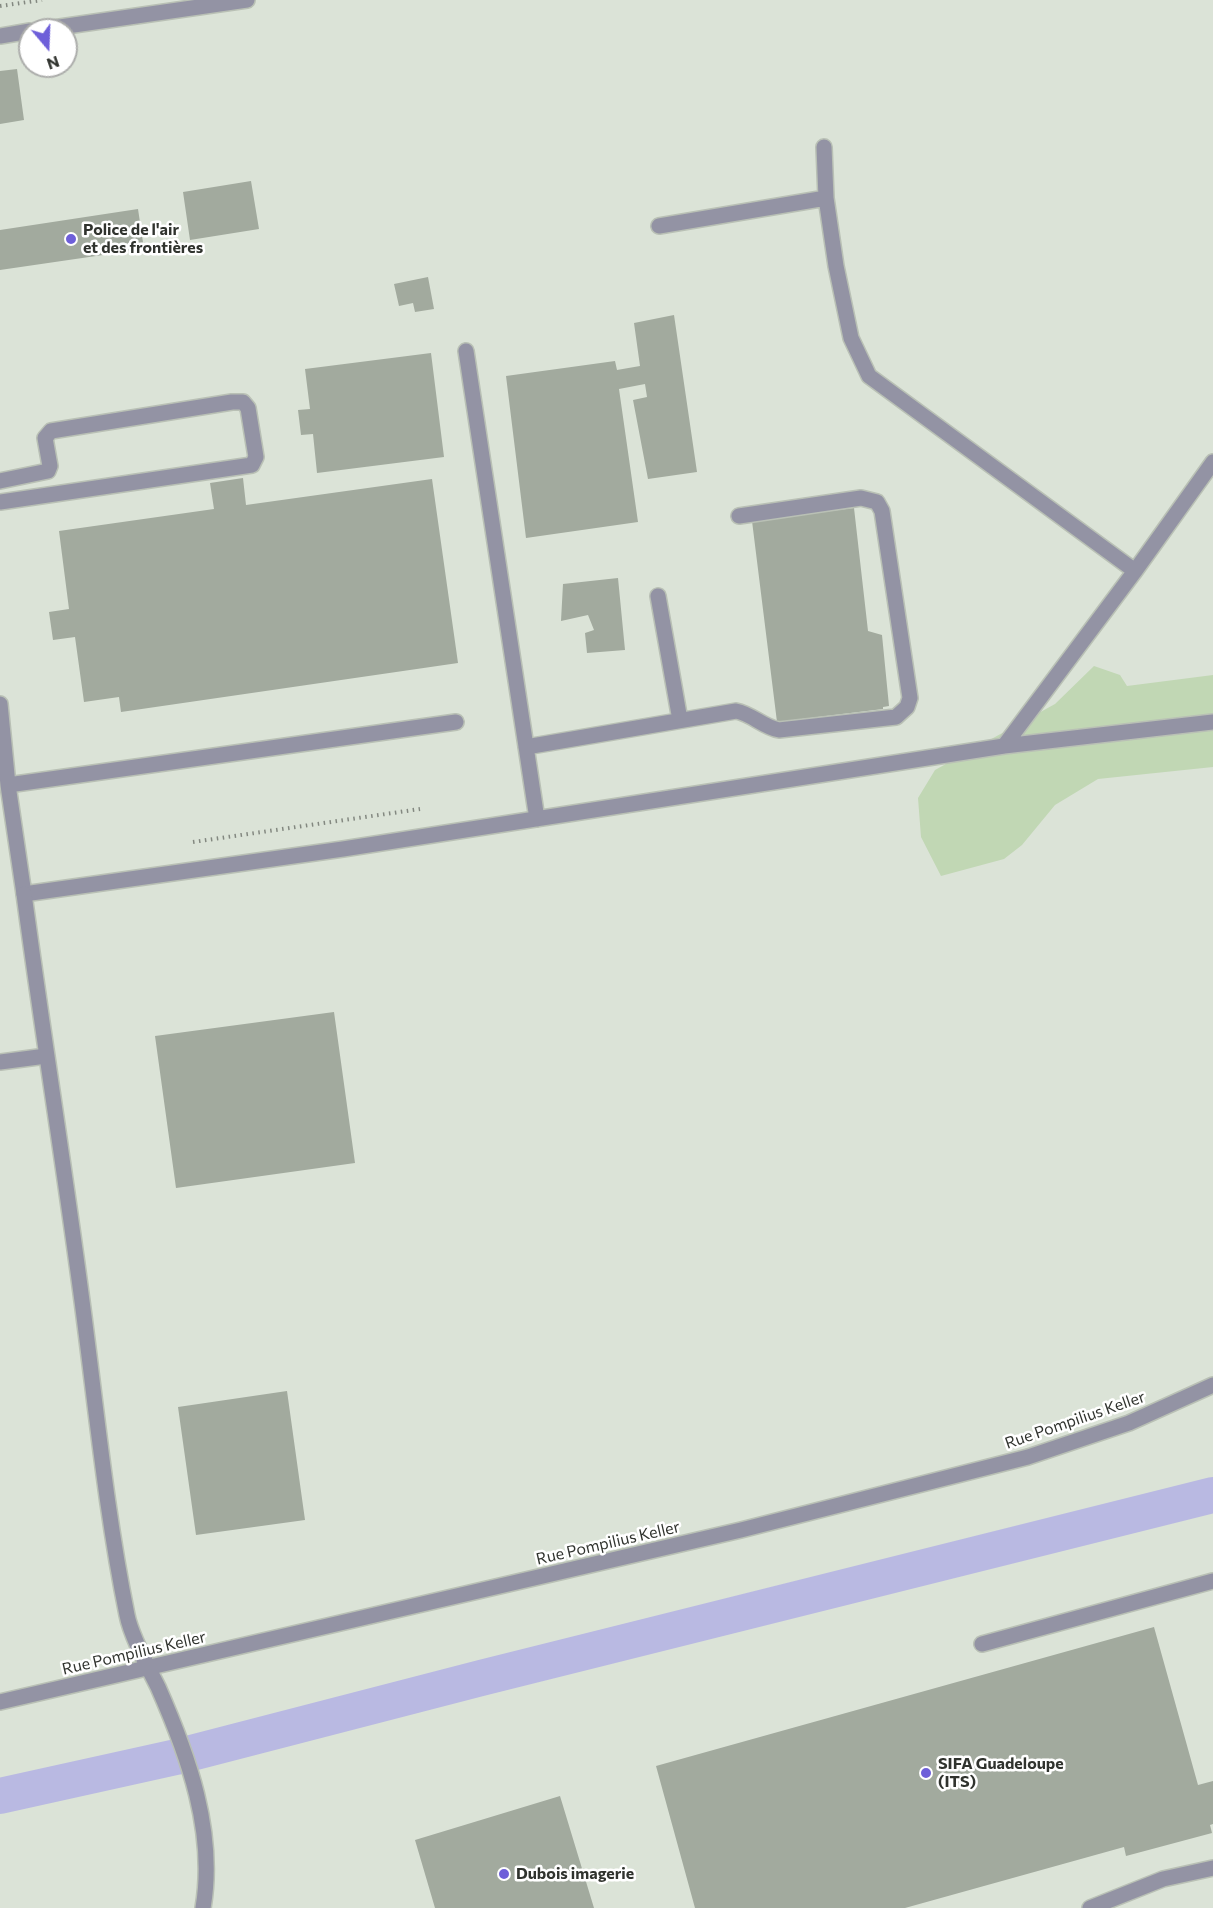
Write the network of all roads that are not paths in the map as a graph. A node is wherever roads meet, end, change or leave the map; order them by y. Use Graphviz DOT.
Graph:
graph roads {
  1 [pos="247,0"];
  2 [pos="78,24"];
  3 [pos="18,33"];
  4 [pos="0,36"];
  5 [pos="824,147"];
  6 [pos="826,198"];
  7 [pos="658,226"];
  8 [pos="466,351"];
  9 [pos="1213,462"];
  10 [pos="0,481"];
  11 [pos="0,502"];
  12 [pos="740,516"];
  13 [pos="1135,572"];
  14 [pos="658,596"];
  15 [pos="0,704"];
  16 [pos="680,720"];
  17 [pos="456,722"];
  18 [pos="1213,722"];
  19 [pos="1004,746"];
  20 [pos="526,747"];
  21 [pos="8,785"];
  22 [pos="537,819"];
  23 [pos="24,894"];
  24 [pos="46,1056"];
  25 [pos="0,1062"];
  26 [pos="1213,1385"];
  27 [pos="1213,1581"];
  28 [pos="982,1644"];
  29 [pos="149,1668"];
  30 [pos="0,1702"];
  31 [pos="1213,1868"];
  32 [pos="203,1908"];
  33 [pos="1090,1908"];
  1 -- 2 [label="street"];
  3 -- 4 [label="street"];
  5 -- 6 [label="street"];
  6 -- 7 [label="street"];
  6 -- 13 [label="street"];
  8 -- 20 [label="street"];
  9 -- 13 [label="street"];
  10 -- 11 [label="street"];
  12 -- 16 [label="street"];
  13 -- 19 [label="street"];
  14 -- 16 [label="street"];
  15 -- 21 [label="street"];
  16 -- 20 [label="street"];
  17 -- 21 [label="street"];
  18 -- 19 [label="street"];
  19 -- 22 [label="street"];
  20 -- 22 [label="street"];
  21 -- 23 [label="street"];
  22 -- 23 [label="street"];
  23 -- 24 [label="street"];
  24 -- 25 [label="street"];
  24 -- 29 [label="street"];
  26 -- 29 [label="street, Rue Pompilius Keller"];
  27 -- 28 [label="street"];
  29 -- 30 [label="street, Rue Pompilius Keller"];
  29 -- 32 [label="street"];
  31 -- 33 [label="street"];
}
